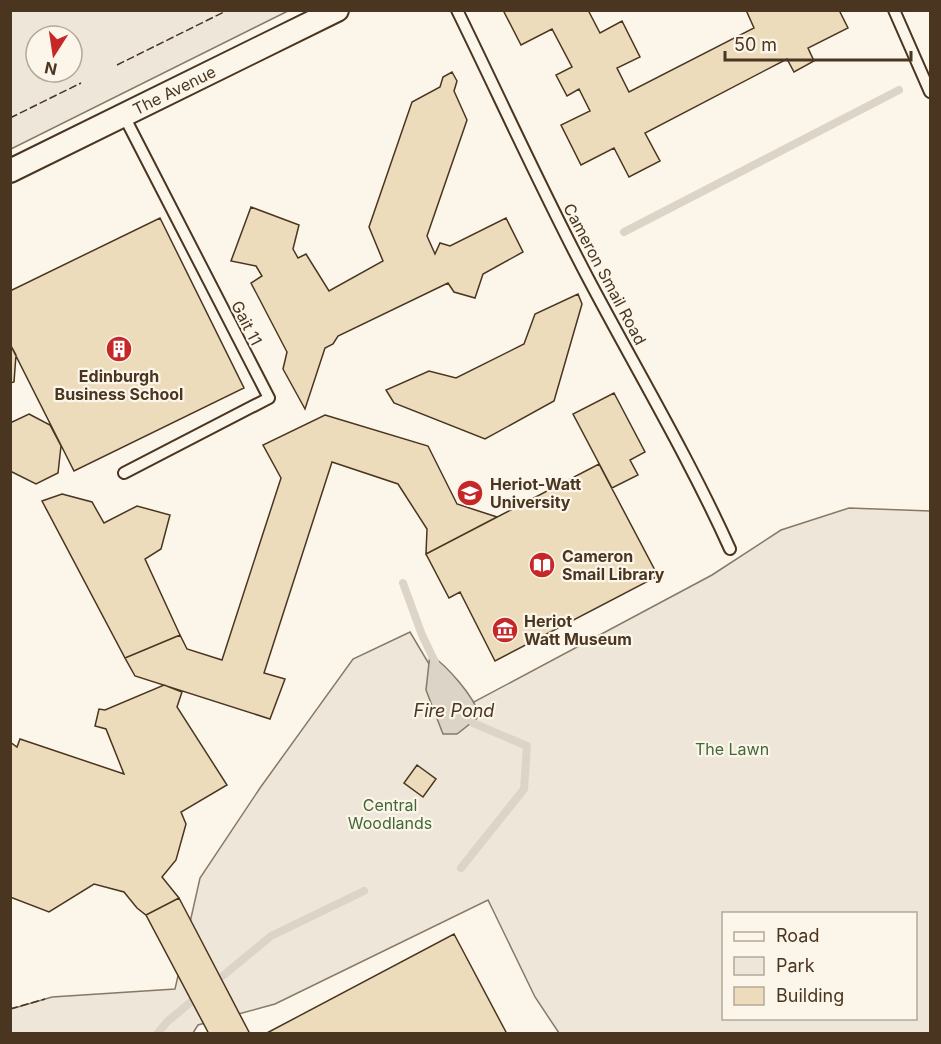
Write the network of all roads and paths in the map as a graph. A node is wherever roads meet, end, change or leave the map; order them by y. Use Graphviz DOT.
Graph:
graph roads {
  1 [pos="337,10"];
  2 [pos="457,10"];
  3 [pos="894,10"];
  4 [pos="930,92"];
  5 [pos="124,116"];
  6 [pos="10,171"];
  7 [pos="124,473"];
  8 [pos="730,549"];
  1 -- 5 [label="street, The Avenue"];
  2 -- 8 [label="lane, Cameron Smail Road"];
  3 -- 4 [label="lane"];
  5 -- 6 [label="street, The Avenue"];
  5 -- 7 [label="lane, Gait 11"];
}
